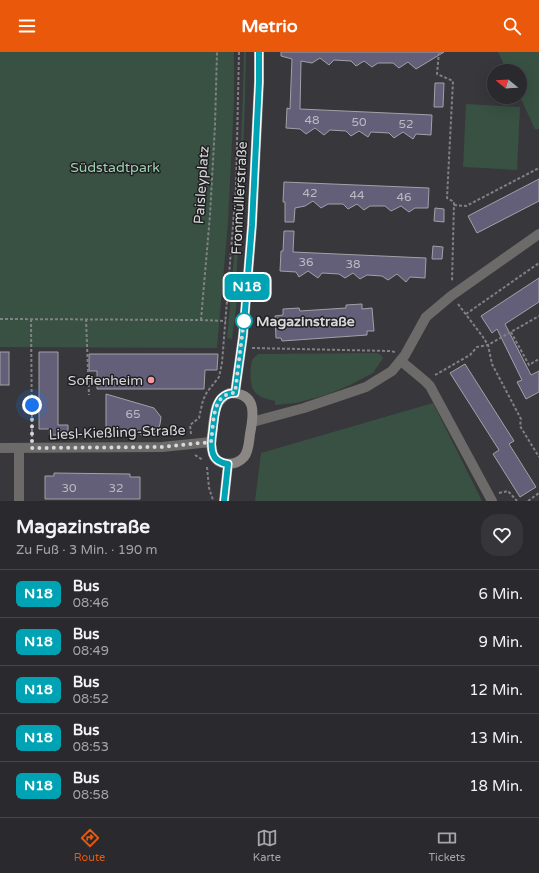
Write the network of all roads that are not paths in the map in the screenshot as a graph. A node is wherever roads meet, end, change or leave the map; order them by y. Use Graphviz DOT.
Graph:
graph roads {
  1 [pos="259,52"];
  2 [pos="539,234"];
  3 [pos="403,358"];
  4 [pos="235,393"];
  5 [pos="252,422"];
  6 [pos="211,442"];
  7 [pos="0,448"];
  8 [pos="19,448"];
  9 [pos="228,464"];
  10 [pos="490,498"];
  11 [pos="19,501"];
  12 [pos="224,501"];
  1 -- 4 [label="main road, Fronmüllerstraße"];
  2 -- 3 [label="street"];
  3 -- 5 [label="street"];
  3 -- 10 [label="street"];
  4 -- 5 [label="main road"];
  4 -- 6 [label="main road"];
  5 -- 9 [label="main road"];
  6 -- 8 [label="street, Liesl-Kießling-Straße"];
  6 -- 9 [label="main road"];
  7 -- 8 [label="street, Liesl-Kießling-Straße"];
  8 -- 11 [label="street"];
  9 -- 12 [label="main road"];
}
